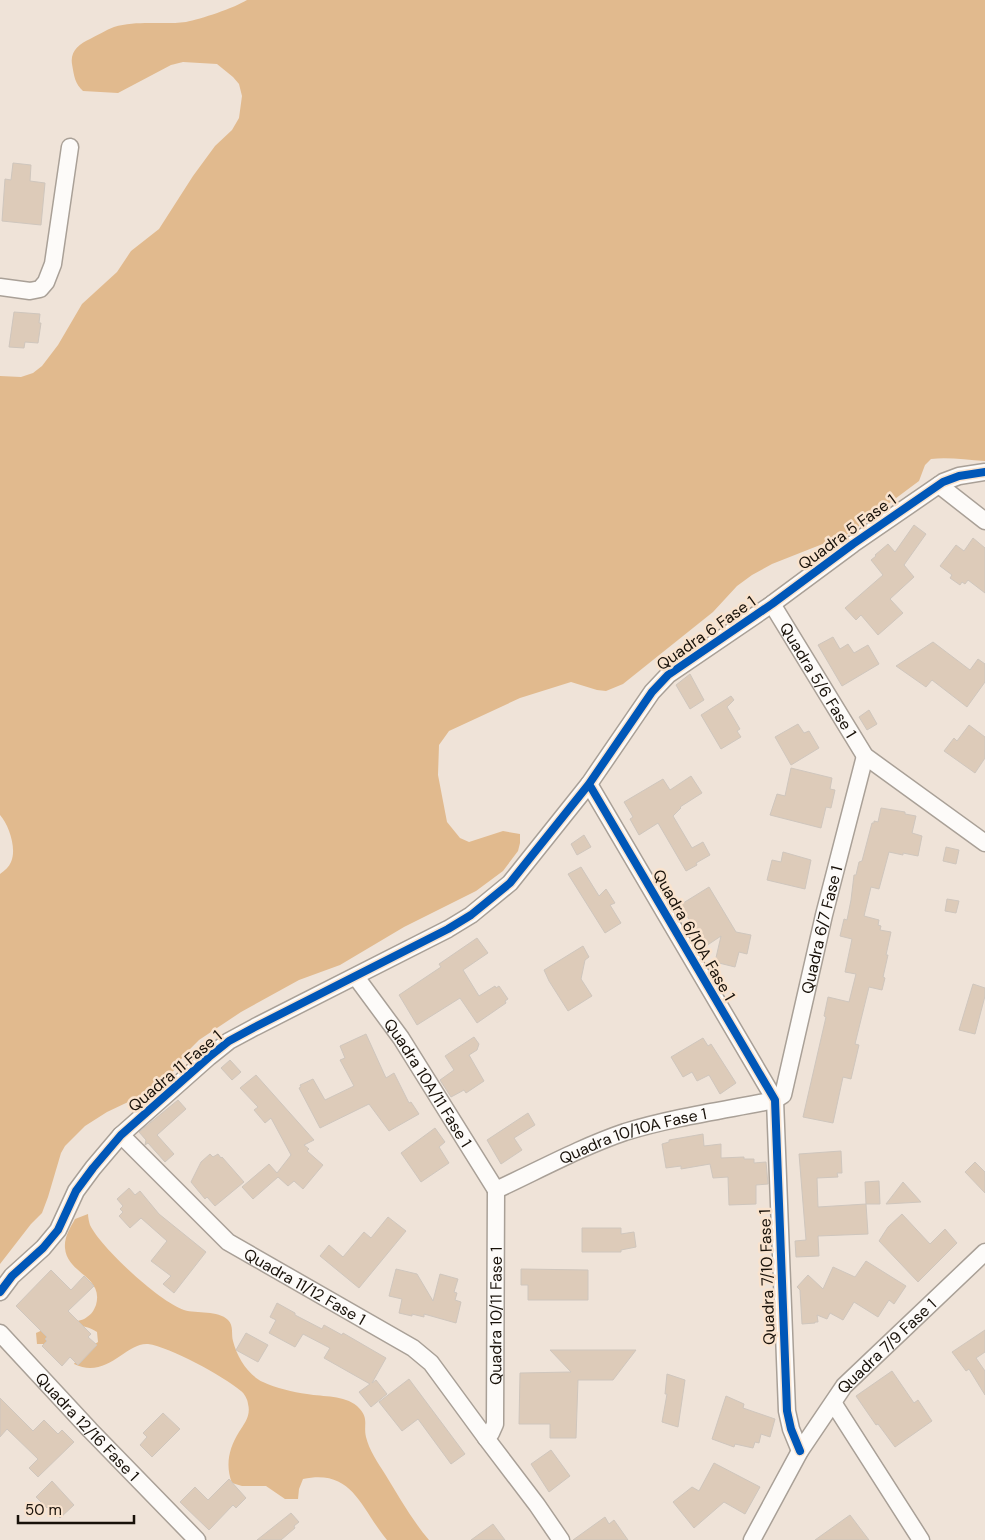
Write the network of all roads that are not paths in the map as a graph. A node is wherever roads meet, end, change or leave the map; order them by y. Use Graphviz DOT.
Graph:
graph roads {
  1 [pos="70,147"];
  2 [pos="0,287"];
  3 [pos="985,472"];
  4 [pos="939,485"];
  5 [pos="985,521"];
  6 [pos="772,604"];
  7 [pos="865,756"];
  8 [pos="590,784"];
  9 [pos="985,843"];
  10 [pos="356,977"];
  11 [pos="775,1100"];
  12 [pos="121,1135"];
  13 [pos="496,1190"];
  14 [pos="985,1252"];
  15 [pos="0,1292"];
  16 [pos="0,1333"];
  17 [pos="834,1404"];
  18 [pos="486,1438"];
  19 [pos="800,1451"];
  20 [pos="197,1540"];
  21 [pos="561,1540"];
  22 [pos="752,1540"];
  23 [pos="921,1540"];
  1 -- 2 [label="street"];
  3 -- 4 [label="street, Quadra 5 Fase 1"];
  4 -- 5 [label="street"];
  4 -- 6 [label="street, Quadra 5 Fase 1"];
  6 -- 7 [label="street, Quadra 5/6 Fase 1"];
  6 -- 8 [label="street, Quadra 6 Fase 1"];
  7 -- 9 [label="street"];
  7 -- 11 [label="street, Quadra 6/7 Fase 1"];
  8 -- 10 [label="street, Quadra 6 Fase 1"];
  8 -- 11 [label="street, Quadra 6/10A Fase 1"];
  10 -- 12 [label="street, Quadra 11 Fase 1"];
  10 -- 13 [label="street, Quadra 10A/11 Fase 1"];
  11 -- 13 [label="street, Quadra 10/10A Fase 1"];
  11 -- 19 [label="street, Quadra 7/10 Fase 1"];
  12 -- 15 [label="street, Quadra 11 Fase 1"];
  12 -- 18 [label="street, Quadra 11/12 Fase 1"];
  13 -- 18 [label="street, Quadra 10/11 Fase 1"];
  14 -- 17 [label="street, Quadra 7/9 Fase 1"];
  16 -- 20 [label="street, Quadra 12/16 Fase 1"];
  17 -- 19 [label="street, Quadra 7/9 Fase 1"];
  17 -- 23 [label="street"];
  18 -- 21 [label="street, Quadra 11/12 Fase 1"];
  19 -- 22 [label="street, Quadra 7/9 Fase 1"];
}
